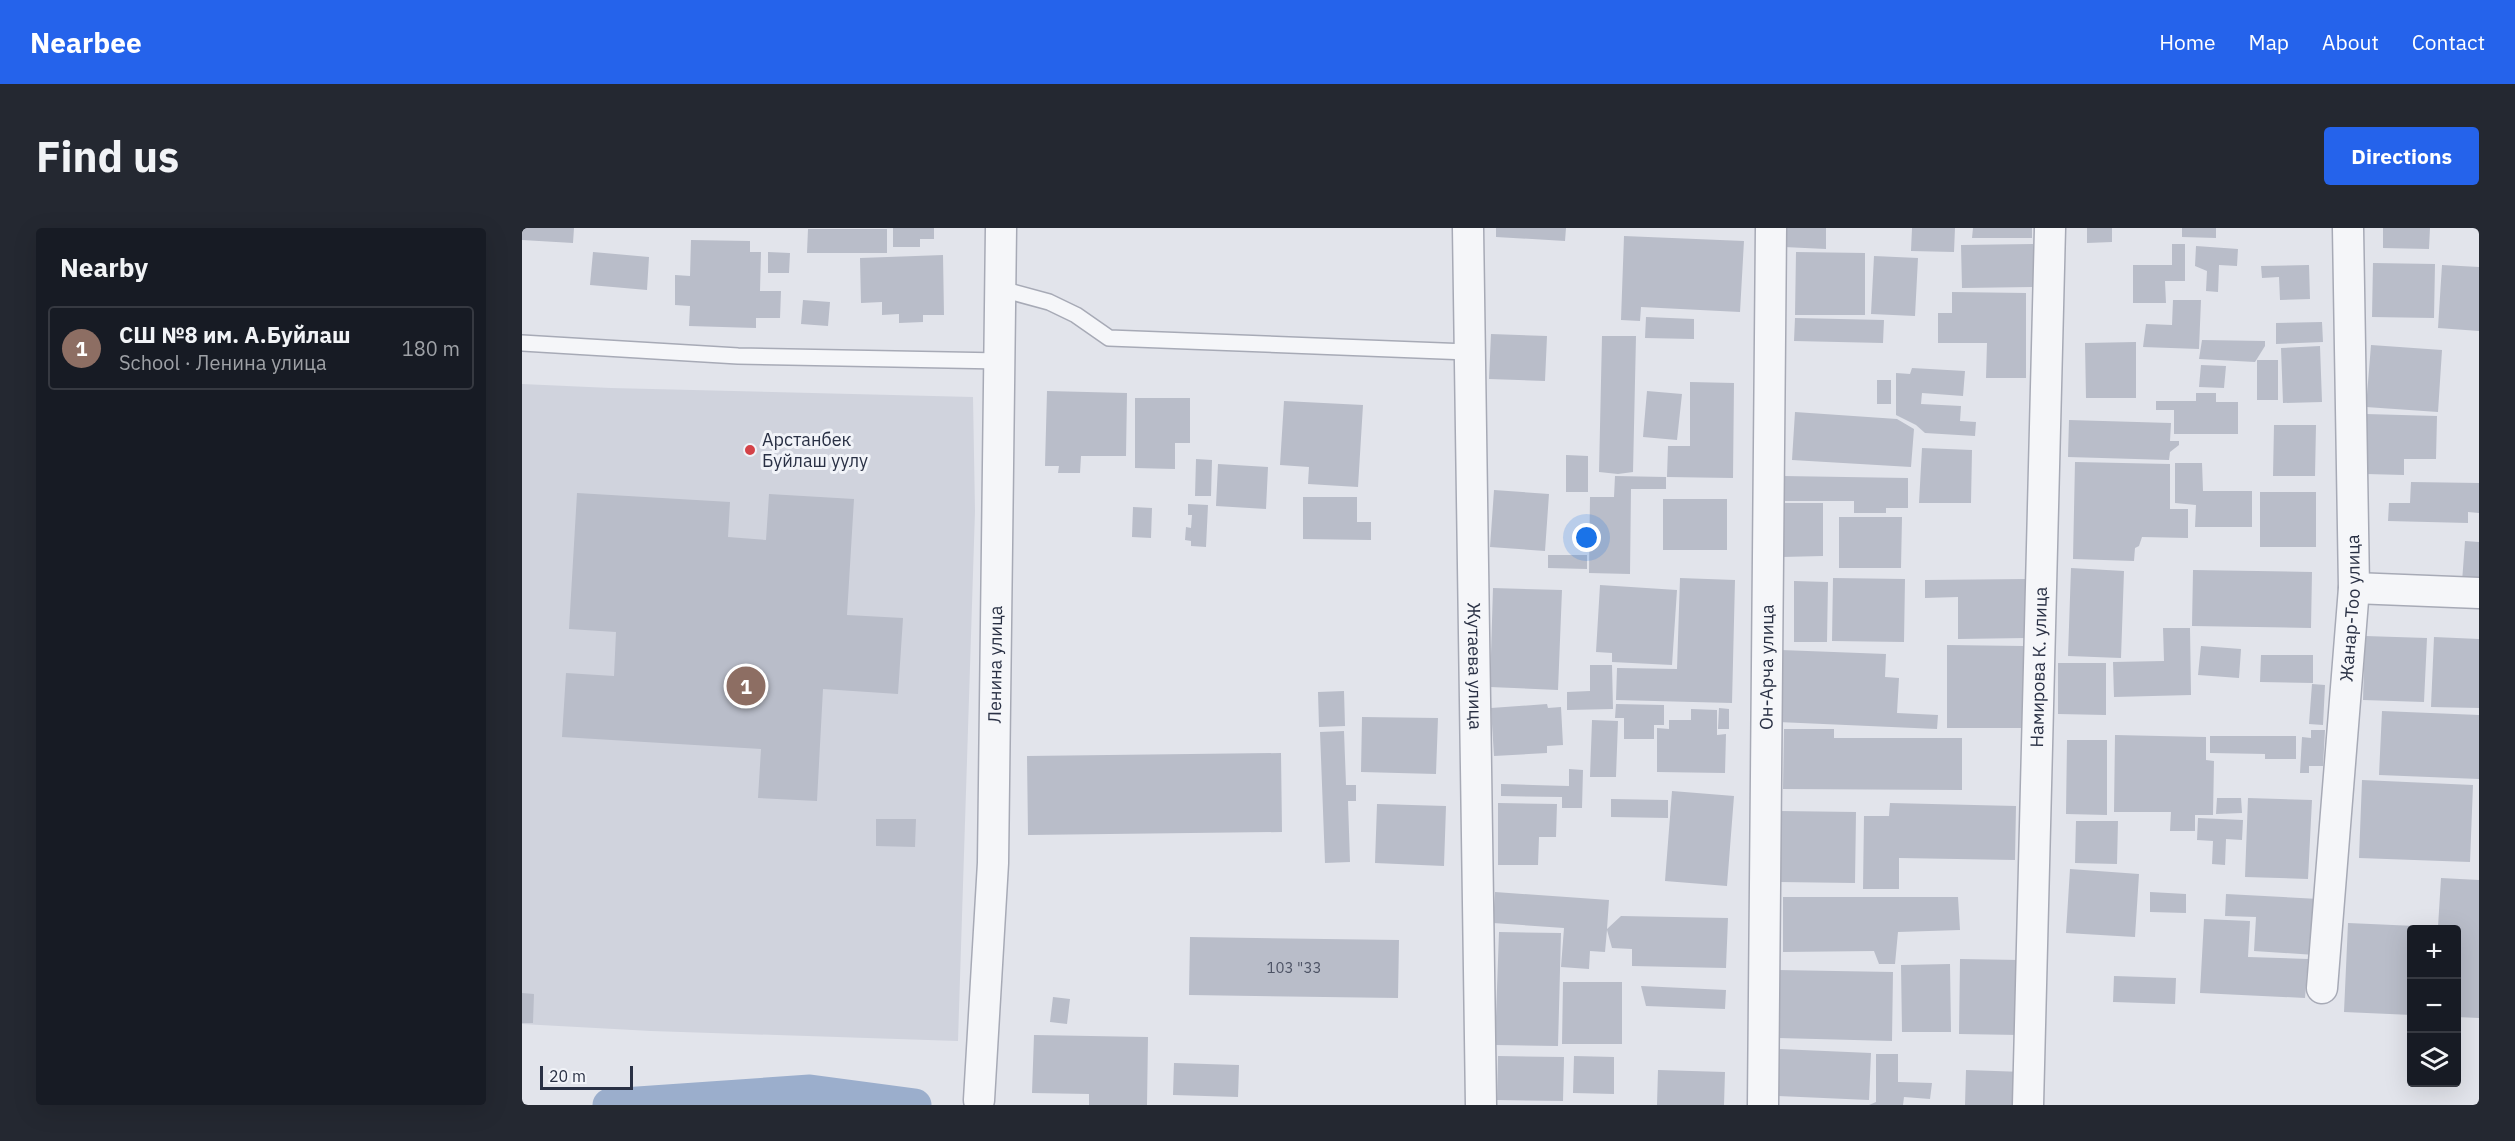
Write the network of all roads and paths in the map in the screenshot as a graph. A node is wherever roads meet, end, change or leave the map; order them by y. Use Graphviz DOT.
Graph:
graph roads {
  1 [pos="1001,228"];
  2 [pos="1468,228"];
  3 [pos="1771,228"];
  4 [pos="2050,228"];
  5 [pos="2348,228"];
  6 [pos="1000,289"];
  7 [pos="522,343"];
  8 [pos="1468,352"];
  9 [pos="1001,361"];
  10 [pos="2354,588"];
  11 [pos="2479,593"];
  12 [pos="2322,988"];
  13 [pos="975,1103"];
  14 [pos="1481,1105"];
  15 [pos="1763,1105"];
  16 [pos="2028,1105"];
  1 -- 6 [label="street, Ленина улица"];
  2 -- 8 [label="street, Жутаева улица"];
  3 -- 15 [label="street, Он-Арча улица"];
  4 -- 16 [label="street, Намирова К. улица"];
  5 -- 10 [label="street, Жанар-Тоо улица"];
  6 -- 8 [label="lane"];
  6 -- 9 [label="street, Ленина улица"];
  7 -- 9 [label="lane"];
  8 -- 14 [label="street, Жутаева улица"];
  9 -- 13 [label="street, Ленина улица"];
  10 -- 11 [label="street"];
  10 -- 12 [label="street, Жанар-Тоо улица"];
}
